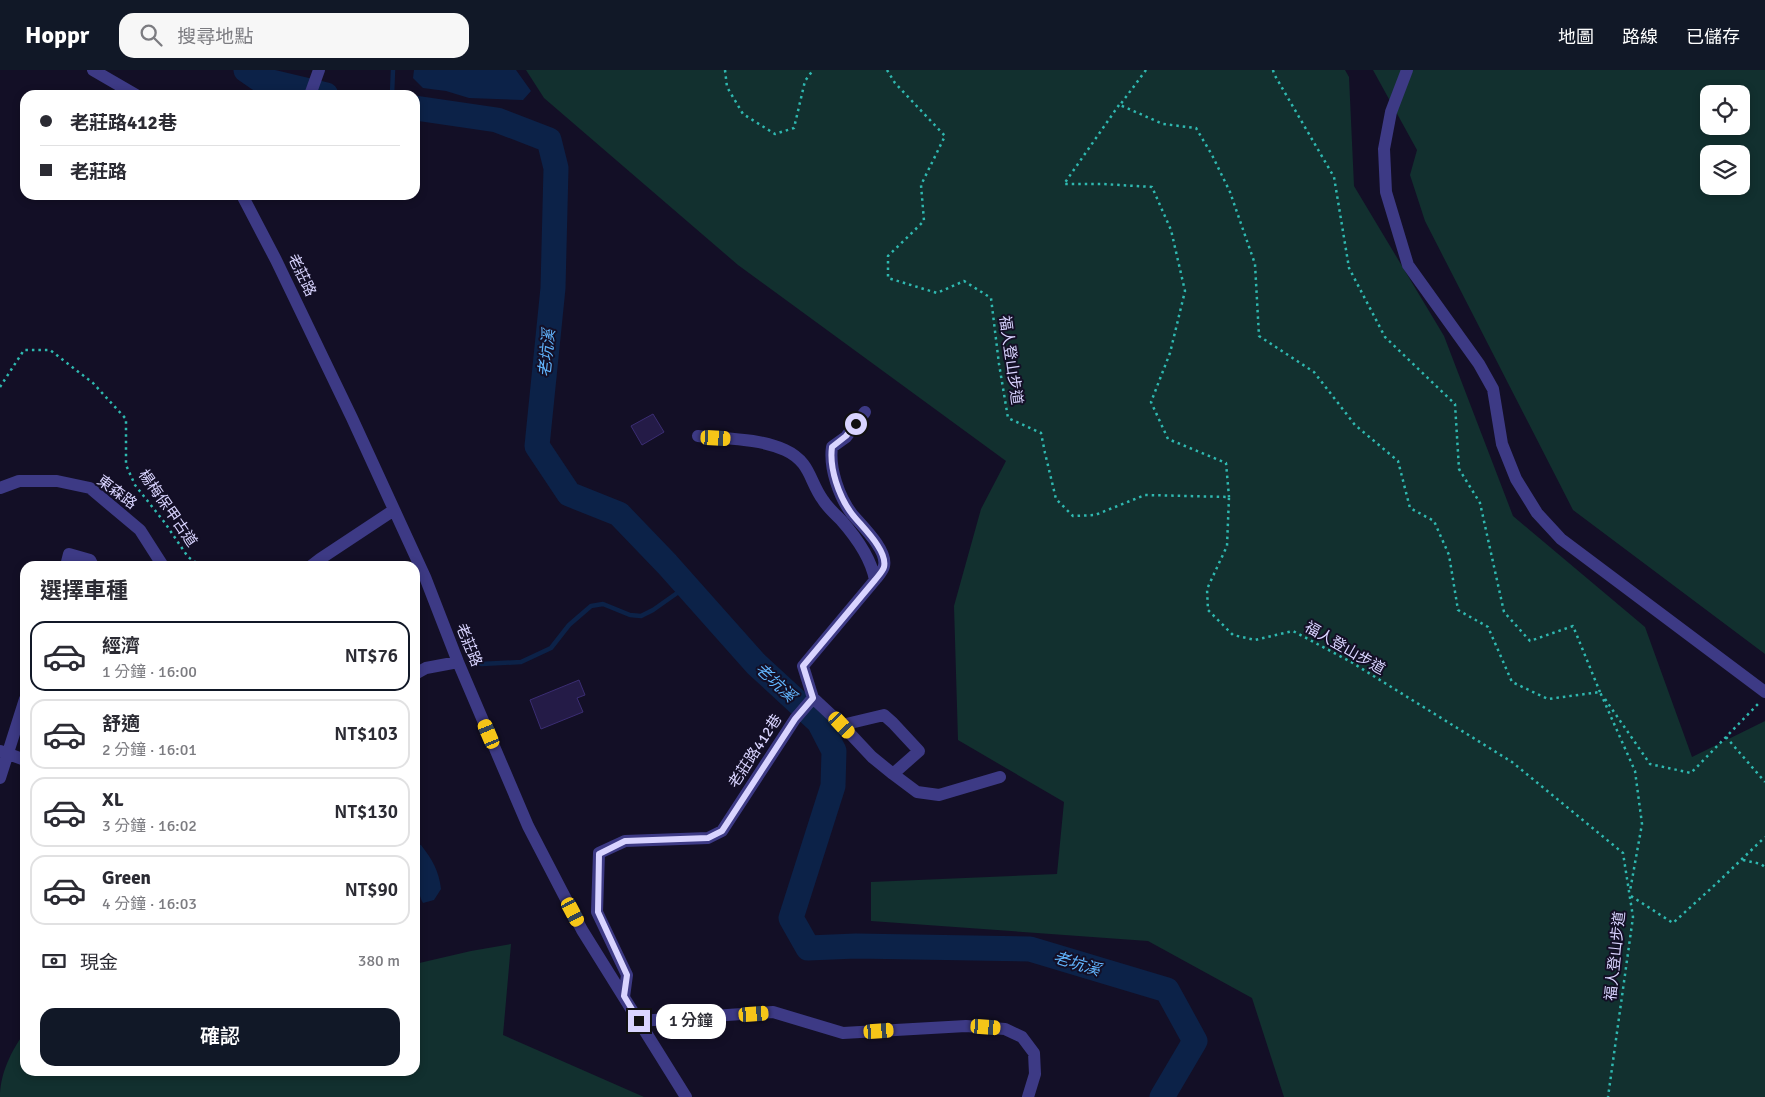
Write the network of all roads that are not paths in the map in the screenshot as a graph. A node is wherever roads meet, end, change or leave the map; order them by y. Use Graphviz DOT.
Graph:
graph roads {
  1 [pos="92,70"];
  2 [pos="1407,70"];
  3 [pos="318,75"];
  4 [pos="127,90"];
  5 [pos="312,90"];
  6 [pos="245,200"];
  7 [pos="864,412"];
  8 [pos="698,436"];
  9 [pos="0,488"];
  10 [pos="394,510"];
  11 [pos="68,560"];
  12 [pos="90,561"];
  13 [pos="160,561"];
  14 [pos="317,561"];
  15 [pos="418,561"];
  16 [pos="420,566"];
  17 [pos="875,580"];
  18 [pos="458,662"];
  19 [pos="420,671"];
  20 [pos="1765,692"];
  21 [pos="813,698"];
  22 [pos="20,712"];
  23 [pos="842,725"];
  24 [pos="4,752"];
  25 [pos="20,758"];
  26 [pos="893,774"];
  27 [pos="1000,777"];
  28 [pos="0,778"];
  29 [pos="624,996"];
  30 [pos="639,1021"];
  31 [pos="686,1097"];
  32 [pos="1028,1097"];
  1 -- 4 [label="street"];
  2 -- 20 [label="street"];
  3 -- 5 [label="street"];
  6 -- 10 [label="street, 老莊路"];
  7 -- 17 [label="street"];
  8 -- 17 [label="street"];
  9 -- 13 [label="street, 東森路"];
  10 -- 14 [label="street"];
  10 -- 15 [label="street, 老莊路"];
  11 -- 12 [label="street"];
  16 -- 18 [label="street, 老莊路"];
  17 -- 21 [label="street"];
  18 -- 19 [label="street"];
  18 -- 29 [label="street, 老莊路"];
  21 -- 23 [label="street"];
  21 -- 29 [label="street, 老莊路412巷"];
  22 -- 24 [label="street"];
  23 -- 26 [label="street"];
  23 -- 26 [label="street"];
  24 -- 25 [label="street"];
  24 -- 28 [label="street"];
  26 -- 27 [label="street"];
  29 -- 30 [label="street, 老莊路"];
  30 -- 31 [label="street, 老莊路"];
  30 -- 32 [label="street"];
}
